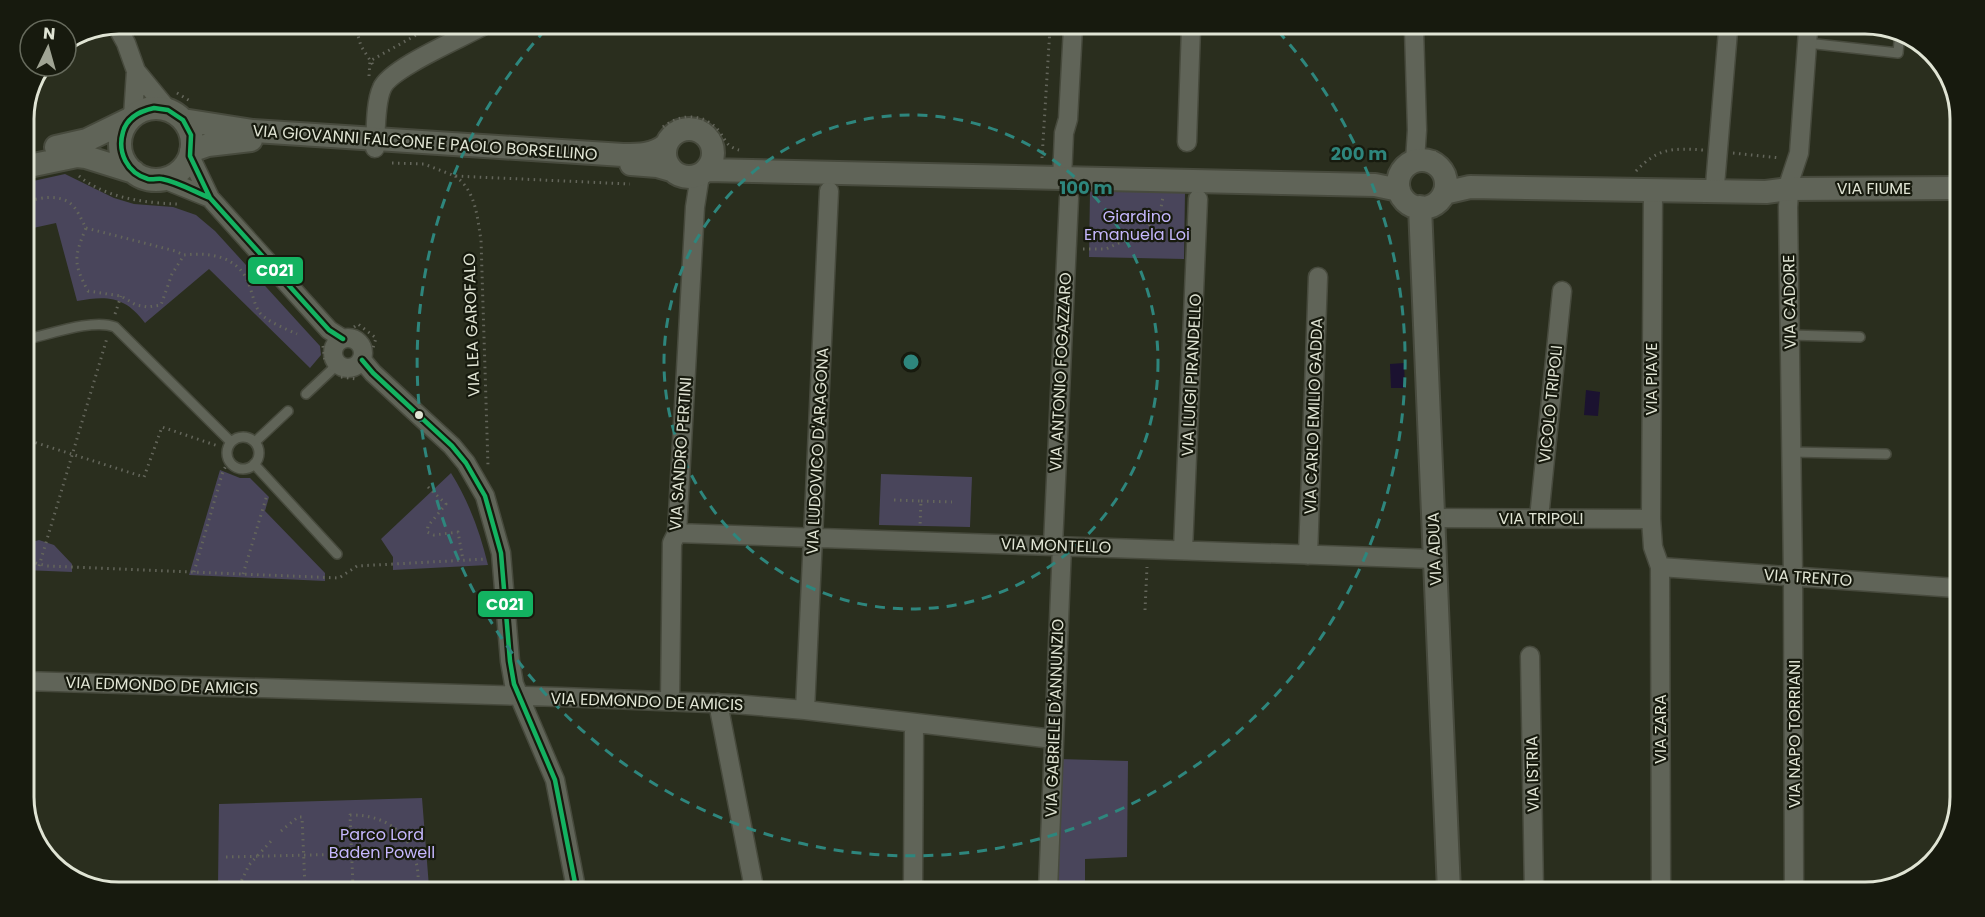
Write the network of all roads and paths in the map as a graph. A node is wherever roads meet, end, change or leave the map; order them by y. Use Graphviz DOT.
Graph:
graph roads {
  1 [pos="121,34"];
  2 [pos="358,34"];
  3 [pos="468,34"];
  4 [pos="1050,34"];
  5 [pos="1073,34"];
  6 [pos="1191,34"];
  7 [pos="1414,34"];
  8 [pos="1728,34"];
  9 [pos="1808,37"];
  10 [pos="1899,42"];
  11 [pos="136,71"];
  12 [pos="385,82"];
  13 [pos="175,115"];
  14 [pos="131,118"];
  15 [pos="1188,142"];
  16 [pos="666,145"];
  17 [pos="380,150"];
  18 [pos="35,152"];
  19 [pos="190,154"];
  20 [pos="35,165"];
  21 [pos="632,165"];
  22 [pos="695,169"];
  23 [pos="134,172"];
  24 [pos="76,173"];
  25 [pos="455,176"];
  26 [pos="1058,176"];
  27 [pos="1422,176"];
  28 [pos="163,179"];
  29 [pos="1715,184"];
  30 [pos="1950,188"];
  31 [pos="1789,189"];
  32 [pos="1653,190"];
  33 [pos="829,191"];
  34 [pos="1163,192"];
  35 [pos="35,198"];
  36 [pos="210,198"];
  37 [pos="1198,199"];
  38 [pos="186,204"];
  39 [pos="86,228"];
  40 [pos="1089,249"];
  41 [pos="184,255"];
  42 [pos="1318,277"];
  43 [pos="1562,291"];
  44 [pos="121,296"];
  45 [pos="111,325"];
  46 [pos="297,334"];
  47 [pos="1790,335"];
  48 [pos="1860,336"];
  49 [pos="35,338"];
  50 [pos="344,357"];
  51 [pos="306,394"];
  52 [pos="288,411"];
  53 [pos="35,442"];
  54 [pos="255,442"];
  55 [pos="229,446"];
  56 [pos="1791,452"];
  57 [pos="1886,454"];
  58 [pos="229,461"];
  59 [pos="254,465"];
  60 [pos="489,474"];
  61 [pos="271,482"];
  62 [pos="428,488"];
  63 [pos="894,500"];
  64 [pos="921,501"];
  65 [pos="952,502"];
  66 [pos="1432,518"];
  67 [pos="1539,518"];
  68 [pos="1650,519"];
  69 [pos="920,531"];
  70 [pos="677,533"];
  71 [pos="814,537"];
  72 [pos="1057,546"];
  73 [pos="1183,550"];
  74 [pos="337,554"];
  75 [pos="1308,555"];
  76 [pos="491,559"];
  77 [pos="1434,559"];
  78 [pos="463,560"];
  79 [pos="35,564"];
  80 [pos="39,566"];
  81 [pos="1147,567"];
  82 [pos="1660,567"];
  83 [pos="194,572"];
  84 [pos="243,574"];
  85 [pos="1793,576"];
  86 [pos="1950,588"];
  87 [pos="1145,610"];
  88 [pos="1530,656"];
  89 [pos="35,681"];
  90 [pos="518,696"];
  91 [pos="670,701"];
  92 [pos="718,703"];
  93 [pos="806,710"];
  94 [pos="914,723"];
  95 [pos="1053,739"];
  96 [pos="281,831"];
  97 [pos="272,840"];
  98 [pos="352,854"];
  99 [pos="304,855"];
  100 [pos="226,856"];
  101 [pos="256,856"];
  102 [pos="240,882"];
  103 [pos="305,882"];
  104 [pos="353,882"];
  105 [pos="417,882"];
  106 [pos="575,882"];
  107 [pos="753,882"];
  108 [pos="913,882"];
  109 [pos="1048,882"];
  110 [pos="1449,882"];
  111 [pos="1534,882"];
  112 [pos="1660,882"];
  113 [pos="1794,882"];
  1 -- 11 [label="street"];
  2 -- 12 [label="path"];
  3 -- 12 [label="street"];
  4 -- 26 [label="path"];
  5 -- 26 [label="street, VIA ANTONIO FOGAZZARO"];
  6 -- 15 [label="street"];
  7 -- 27 [label="street"];
  8 -- 29 [label="street"];
  9 -- 10 [label="lane"];
  9 -- 31 [label="street, VIA CADORE"];
  11 -- 13 [label="street"];
  11 -- 14 [label="street"];
  12 -- 17 [label="street"];
  13 -- 14 [label="street"];
  13 -- 17 [label="street, VIA GIOVANNI FALCONE E PAOLO BORSELLINO"];
  13 -- 19 [label="street"];
  14 -- 18 [label="street"];
  14 -- 23 [label="street"];
  16 -- 17 [label="street, VIA GIOVANNI FALCONE E PAOLO BORSELLINO"];
  16 -- 22 [label="street"];
  16 -- 22 [label="street, VIA GIOVANNI FALCONE E PAOLO BORSELLINO"];
  17 -- 19 [label="street, VIA GIOVANNI FALCONE E PAOLO BORSELLINO"];
  17 -- 21 [label="street, VIA GIOVANNI FALCONE E PAOLO BORSELLINO"];
  17 -- 25 [label="path"];
  19 -- 28 [label="street"];
  19 -- 36 [label="street"];
  20 -- 23 [label="street"];
  21 -- 22 [label="street, VIA GIOVANNI FALCONE E PAOLO BORSELLINO"];
  21 -- 25 [label="path"];
  22 -- 26 [label="street, VIA GIOVANNI FALCONE E PAOLO BORSELLINO"];
  22 -- 70 [label="street, VIA SANDRO PERTINI"];
  23 -- 28 [label="street"];
  24 -- 38 [label="path"];
  25 -- 60 [label="path, VIA LEA GAROFALO"];
  26 -- 27 [label="street, VIA GIOVANNI FALCONE E PAOLO BORSELLINO"];
  26 -- 72 [label="street, VIA ANTONIO FOGAZZARO"];
  27 -- 29 [label="street"];
  27 -- 32 [label="street"];
  27 -- 66 [label="street, VIA ADUA"];
  28 -- 36 [label="street"];
  29 -- 31 [label="street"];
  30 -- 31 [label="street, VIA FIUME"];
  31 -- 32 [label="street"];
  31 -- 47 [label="street, VIA CADORE"];
  32 -- 68 [label="street, VIA PIAVE"];
  33 -- 71 [label="street, VIA LUDOVICO D'ARAGONA"];
  34 -- 40 [label="path"];
  35 -- 39 [label="path"];
  36 -- 50 [label="street"];
  37 -- 73 [label="street, VIA LUIGI PIRANDELLO"];
  39 -- 41 [label="path"];
  39 -- 44 [label="path"];
  41 -- 44 [label="path"];
  41 -- 46 [label="path"];
  42 -- 75 [label="street, VIA CARLO EMILIO GADDA"];
  43 -- 67 [label="street, VICOLO TRIPOLI"];
  44 -- 45 [label="path"];
  45 -- 49 [label="lane"];
  45 -- 55 [label="lane"];
  45 -- 80 [label="path"];
  47 -- 48 [label="lane"];
  47 -- 56 [label="street, VIA CADORE"];
  50 -- 51 [label="lane"];
  50 -- 90 [label="street"];
  52 -- 54 [label="lane"];
  53 -- 55 [label="path"];
  54 -- 55 [label="lane"];
  54 -- 59 [label="lane"];
  55 -- 58 [label="lane"];
  56 -- 57 [label="lane"];
  56 -- 85 [label="street, VIA CADORE"];
  58 -- 59 [label="lane"];
  58 -- 83 [label="path"];
  59 -- 61 [label="lane"];
  61 -- 74 [label="lane"];
  61 -- 84 [label="path"];
  62 -- 78 [label="path"];
  63 -- 64 [label="path"];
  64 -- 65 [label="path"];
  64 -- 69 [label="path"];
  66 -- 67 [label="street, VIA TRIPOLI"];
  66 -- 77 [label="street, VIA ADUA"];
  67 -- 68 [label="street, VIA TRIPOLI"];
  68 -- 82 [label="street, VIA PIAVE"];
  70 -- 71 [label="street, VIA MONTELLO"];
  70 -- 91 [label="street, VIA SANDRO PERTINI"];
  71 -- 72 [label="street, VIA MONTELLO"];
  71 -- 93 [label="street, VIA LUDOVICO D'ARAGONA"];
  72 -- 73 [label="street, VIA MONTELLO"];
  72 -- 95 [label="street, VIA GABRIELE D'ANNUNZIO"];
  73 -- 75 [label="street, VIA MONTELLO"];
  75 -- 77 [label="street, VIA MONTELLO"];
  76 -- 78 [label="path"];
  77 -- 110 [label="street, VIA ADUA"];
  78 -- 84 [label="path"];
  79 -- 80 [label="path"];
  80 -- 83 [label="path"];
  81 -- 87 [label="path"];
  82 -- 85 [label="street, VIA TRENTO"];
  82 -- 112 [label="street, VIA ZARA"];
  83 -- 84 [label="path"];
  85 -- 86 [label="street, VIA TRENTO"];
  85 -- 113 [label="street, VIA NAPO TORRIANI"];
  88 -- 111 [label="street, VIA ISTRIA"];
  89 -- 90 [label="street, VIA EDMONDO DE AMICIS"];
  90 -- 91 [label="street, VIA EDMONDO DE AMICIS"];
  90 -- 106 [label="street"];
  91 -- 92 [label="street, VIA EDMONDO DE AMICIS"];
  92 -- 93 [label="street, VIA EDMONDO DE AMICIS"];
  92 -- 107 [label="street"];
  93 -- 94 [label="street, VIA EDMONDO DE AMICIS"];
  94 -- 95 [label="street, VIA EDMONDO DE AMICIS"];
  94 -- 108 [label="street"];
  95 -- 109 [label="street, VIA GABRIELE D'ANNUNZIO"];
  96 -- 99 [label="path"];
  97 -- 101 [label="path"];
  98 -- 99 [label="path"];
  98 -- 104 [label="path"];
  98 -- 105 [label="path"];
  99 -- 101 [label="path"];
  99 -- 103 [label="path"];
  100 -- 101 [label="path"];
  101 -- 102 [label="path"];
}
